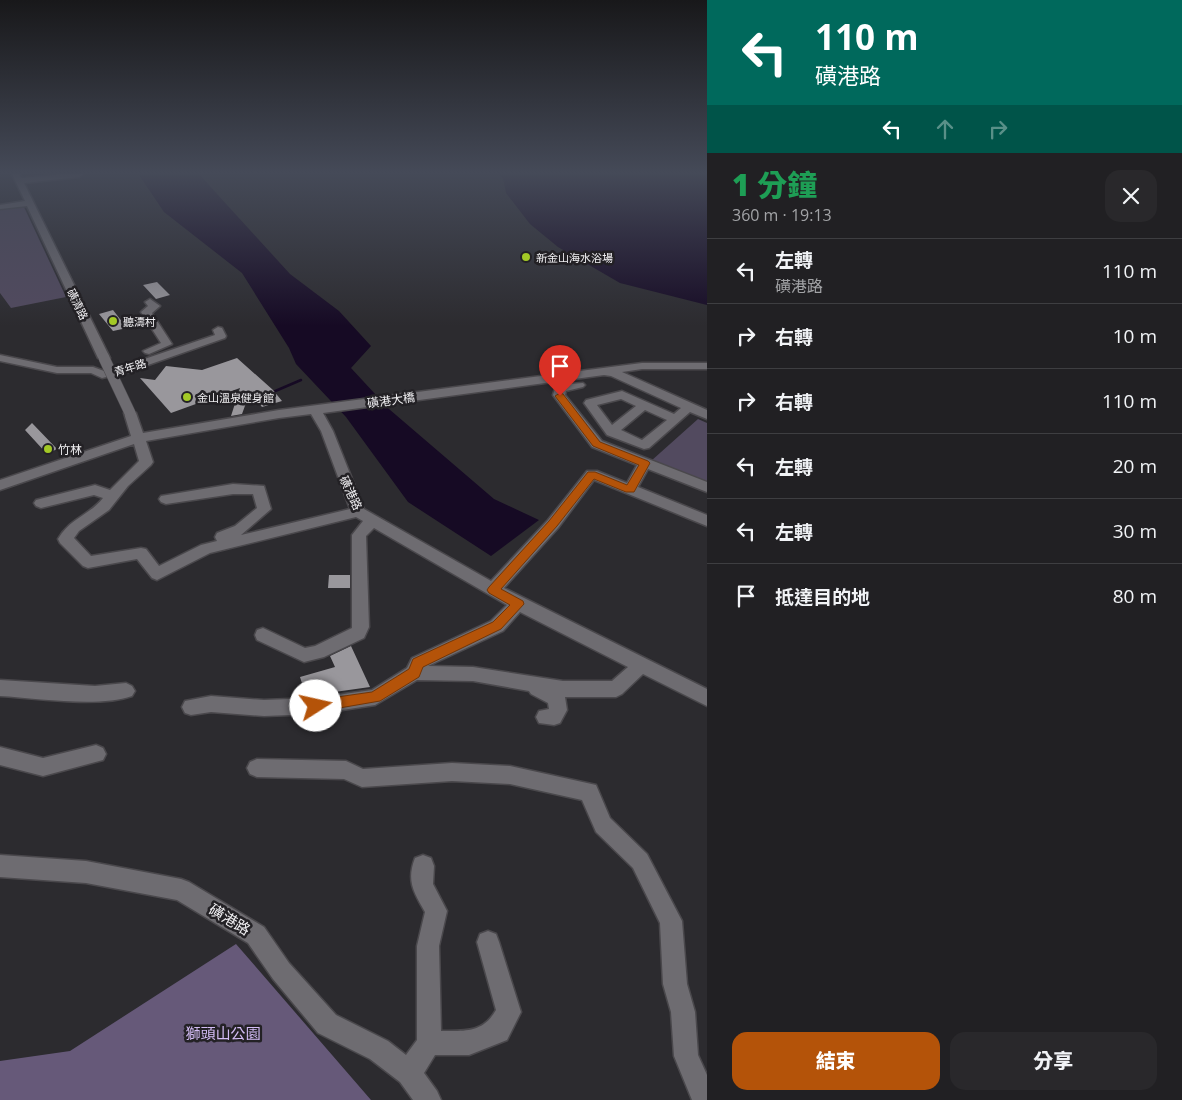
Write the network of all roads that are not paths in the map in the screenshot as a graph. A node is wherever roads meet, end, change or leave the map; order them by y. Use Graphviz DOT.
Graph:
graph roads {
  1 [pos="40,223"];
  2 [pos="150,302"];
  3 [pos="218,330"];
  4 [pos="0,358"];
  5 [pos="707,366"];
  6 [pos="93,370"];
  7 [pos="610,371"];
  8 [pos="644,405"];
  9 [pos="688,407"];
  10 [pos="314,410"];
  11 [pos="707,415"];
  12 [pos="675,419"];
  13 [pos="612,432"];
  14 [pos="139,438"];
  15 [pos="645,463"];
  16 [pos="0,485"];
  17 [pos="707,487"];
  18 [pos="630,489"];
  19 [pos="111,496"];
  20 [pos="166,499"];
  21 [pos="41,503"];
  22 [pos="358,512"];
  23 [pos="372,521"];
  24 [pos="707,521"];
  25 [pos="206,549"];
  26 [pos="493,590"];
  27 [pos="518,604"];
  28 [pos="263,636"];
  29 [pos="640,666"];
  30 [pos="414,673"];
  31 [pos="529,685"];
  32 [pos="0,688"];
  33 [pos="126,691"];
  34 [pos="707,698"];
  35 [pos="192,707"];
  36 [pos="545,718"];
  37 [pos="96,754"];
  38 [pos="0,756"];
  39 [pos="257,768"];
  40 [pos="0,866"];
  41 [pos="423,866"];
  42 [pos="488,942"];
  43 [pos="429,1043"];
  44 [pos="409,1073"];
  45 [pos="428,1100"];
  46 [pos="705,1100"];
  1 -- 14 [label="street, 磺清路, bridge"];
  2 -- 6 [label="street"];
  3 -- 6 [label="street, 青年路"];
  4 -- 6 [label="street, 青年路"];
  5 -- 7 [label="street"];
  7 -- 9 [label="street"];
  7 -- 10 [label="street, 磺港大橋"];
  7 -- 15 [label="street"];
  8 -- 12 [label="street"];
  8 -- 13 [label="street"];
  8 -- 13 [label="street"];
  9 -- 11 [label="street"];
  9 -- 12 [label="street"];
  10 -- 14 [label="street"];
  10 -- 22 [label="street, 磺港路"];
  12 -- 13 [label="street"];
  14 -- 16 [label="street"];
  14 -- 19 [label="street, 磺清路"];
  15 -- 17 [label="street"];
  15 -- 18 [label="street"];
  18 -- 24 [label="street"];
  18 -- 26 [label="street"];
  19 -- 21 [label="street"];
  19 -- 25 [label="street"];
  20 -- 25 [label="street"];
  22 -- 23 [label="street, 磺港路"];
  22 -- 25 [label="street"];
  23 -- 26 [label="street, 磺港路"];
  23 -- 28 [label="street"];
  26 -- 27 [label="street, 磺港路"];
  27 -- 29 [label="street, 磺港路"];
  27 -- 30 [label="street"];
  29 -- 31 [label="street"];
  29 -- 34 [label="street, 磺港路"];
  30 -- 31 [label="street"];
  30 -- 35 [label="street"];
  31 -- 36 [label="street"];
  32 -- 33 [label="street"];
  37 -- 38 [label="street"];
  39 -- 46 [label="street"];
  40 -- 44 [label="street, 磺港路"];
  41 -- 43 [label="street"];
  42 -- 43 [label="street"];
  43 -- 44 [label="street"];
  44 -- 45 [label="street, 磺港路"];
}
